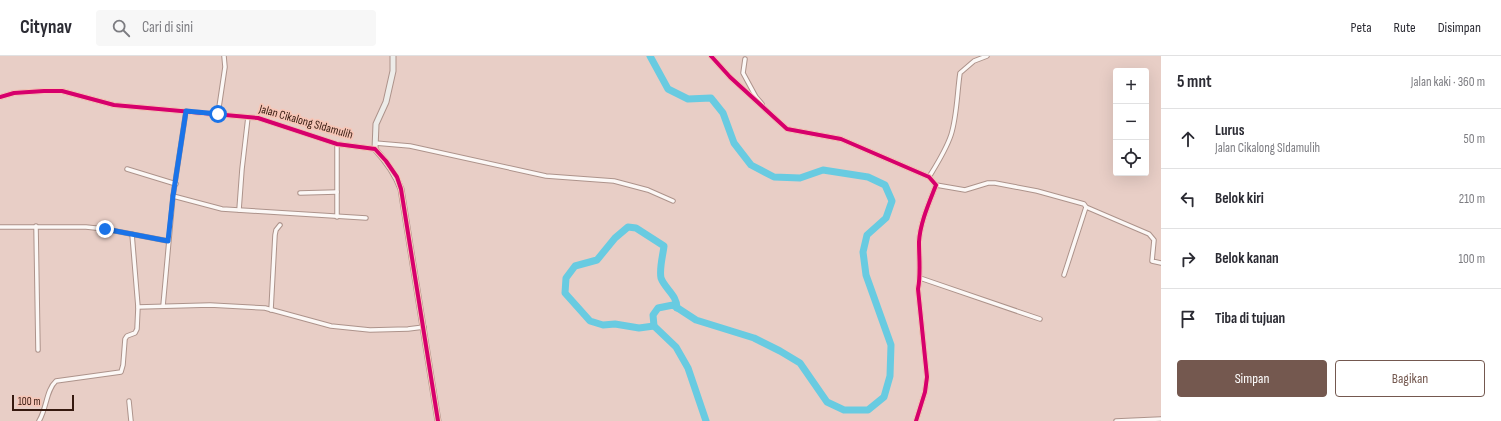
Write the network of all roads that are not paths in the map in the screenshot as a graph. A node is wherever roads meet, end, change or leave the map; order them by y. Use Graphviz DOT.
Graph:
graph roads {
  1 [pos="224,56"];
  2 [pos="393,56"];
  3 [pos="711,56"];
  4 [pos="987,56"];
  5 [pos="745,59"];
  6 [pos="0,97"];
  7 [pos="186,111"];
  8 [pos="218,114"];
  9 [pos="770,114"];
  10 [pos="248,117"];
  11 [pos="376,143"];
  12 [pos="337,144"];
  13 [pos="375,149"];
  14 [pos="127,169"];
  15 [pos="929,177"];
  16 [pos="176,184"];
  17 [pos="936,185"];
  18 [pos="337,192"];
  19 [pos="300,193"];
  20 [pos="173,196"];
  21 [pos="673,201"];
  22 [pos="1086,207"];
  23 [pos="239,210"];
  24 [pos="337,217"];
  25 [pos="366,218"];
  26 [pos="280,225"];
  27 [pos="36,226"];
  28 [pos="0,227"];
  29 [pos="132,234"];
  30 [pos="168,241"];
  31 [pos="1161,263"];
  32 [pos="1064,274"];
  33 [pos="920,278"];
  34 [pos="163,306"];
  35 [pos="138,307"];
  36 [pos="271,310"];
  37 [pos="1040,319"];
  38 [pos="424,327"];
  39 [pos="38,350"];
  40 [pos="129,401"];
  41 [pos="1161,419"];
  42 [pos="39,421"];
  43 [pos="131,421"];
  44 [pos="438,421"];
  45 [pos="916,421"];
  46 [pos="1116,421"];
  1 -- 8 [label="street"];
  2 -- 11 [label="street"];
  3 -- 9 [label="street"];
  4 -- 15 [label="street"];
  5 -- 9 [label="street"];
  6 -- 7 [label="street, Jalan Cikalong SIdamulih"];
  7 -- 8 [label="street, Jalan Cikalong SIdamulih"];
  7 -- 16 [label="street"];
  8 -- 10 [label="street, Jalan Cikalong SIdamulih"];
  9 -- 15 [label="street"];
  10 -- 12 [label="street, Jalan Cikalong SIdamulih"];
  10 -- 23 [label="street"];
  11 -- 13 [label="street"];
  11 -- 21 [label="street"];
  12 -- 13 [label="street, Jalan Cikalong SIdamulih"];
  12 -- 18 [label="street"];
  13 -- 38 [label="street"];
  14 -- 16 [label="street"];
  15 -- 17 [label="street"];
  16 -- 20 [label="street"];
  17 -- 22 [label="street"];
  17 -- 33 [label="street"];
  18 -- 19 [label="street"];
  18 -- 24 [label="street"];
  20 -- 23 [label="street"];
  20 -- 30 [label="street"];
  22 -- 31 [label="street"];
  22 -- 32 [label="street"];
  23 -- 24 [label="street"];
  24 -- 25 [label="street"];
  26 -- 36 [label="street"];
  27 -- 28 [label="street"];
  27 -- 29 [label="street"];
  27 -- 39 [label="street"];
  29 -- 30 [label="street"];
  29 -- 35 [label="street"];
  30 -- 34 [label="street"];
  33 -- 37 [label="street"];
  33 -- 45 [label="street"];
  34 -- 35 [label="street"];
  34 -- 36 [label="street"];
  35 -- 42 [label="street"];
  36 -- 38 [label="street"];
  38 -- 44 [label="street"];
  40 -- 43 [label="street"];
  41 -- 46 [label="street"];
}
